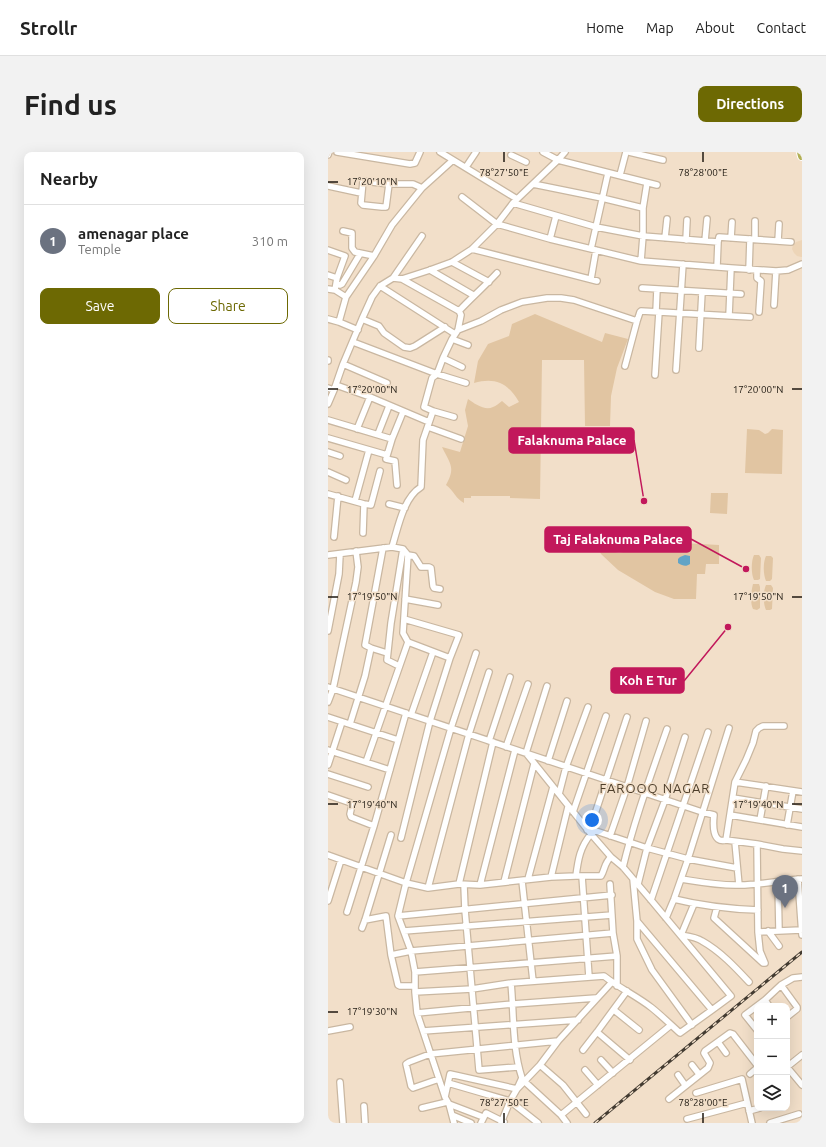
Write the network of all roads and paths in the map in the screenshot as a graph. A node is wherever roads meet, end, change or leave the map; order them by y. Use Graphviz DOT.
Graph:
graph roads {
  1 [pos="329,152"];
  2 [pos="337,152"];
  3 [pos="420,152"];
  4 [pos="440,152"];
  5 [pos="476,152"];
  6 [pos="543,152"];
  7 [pos="565,152"];
  8 [pos="626,152"];
  9 [pos="629,152"];
  10 [pos="801,152"];
  11 [pos="346,153"];
  12 [pos="510,153"];
  13 [pos="328,155"];
  14 [pos="373,155"];
  15 [pos="802,156"];
  16 [pos="453,160"];
  17 [pos="558,160"];
  18 [pos="663,160"];
  19 [pos="526,162"];
  20 [pos="466,167"];
  21 [pos="608,173"];
  22 [pos="620,175"];
  23 [pos="647,183"];
  24 [pos="389,184"];
  25 [pos="533,184"];
  26 [pos="657,185"];
  27 [pos="328,186"];
  28 [pos="422,188"];
  29 [pos="361,193"];
  30 [pos="462,197"];
  31 [pos="602,198"];
  32 [pos="515,201"];
  33 [pos="643,208"];
  34 [pos="556,216"];
  35 [pos="667,219"];
  36 [pos="707,219"];
  37 [pos="687,220"];
  38 [pos="732,222"];
  39 [pos="755,222"];
  40 [pos="497,224"];
  41 [pos="779,224"];
  42 [pos="596,227"];
  43 [pos="343,231"];
  44 [pos="422,236"];
  45 [pos="643,236"];
  46 [pos="665,238"];
  47 [pos="731,238"];
  48 [pos="550,239"];
  49 [pos="752,239"];
  50 [pos="686,240"];
  51 [pos="705,241"];
  52 [pos="778,241"];
  53 [pos="718,242"];
  54 [pos="791,242"];
  55 [pos="472,249"];
  56 [pos="328,250"];
  57 [pos="594,250"];
  58 [pos="360,254"];
  59 [pos="374,256"];
  60 [pos="641,261"];
  61 [pos="452,262"];
  62 [pos="683,264"];
  63 [pos="802,264"];
  64 [pos="717,267"];
  65 [pos="731,268"];
  66 [pos="430,270"];
  67 [pos="749,270"];
  68 [pos="757,270"];
  69 [pos="776,271"];
  70 [pos="497,273"];
  71 [pos="328,275"];
  72 [pos="393,278"];
  73 [pos="402,279"];
  74 [pos="591,279"];
  75 [pos="597,281"];
  76 [pos="489,282"];
  77 [pos="336,284"];
  78 [pos="380,286"];
  79 [pos="642,288"];
  80 [pos="328,289"];
  81 [pos="657,289"];
  82 [pos="681,291"];
  83 [pos="702,292"];
  84 [pos="730,293"];
  85 [pos="741,294"];
  86 [pos="473,295"];
  87 [pos="346,297"];
  88 [pos="774,305"];
  89 [pos="458,311"];
  90 [pos="658,312"];
  91 [pos="759,312"];
  92 [pos="680,313"];
  93 [pos="701,314"];
  94 [pos="729,316"];
  95 [pos="750,317"];
  96 [pos="328,319"];
  97 [pos="362,319"];
  98 [pos="637,321"];
  99 [pos="339,322"];
  100 [pos="445,327"];
  101 [pos="358,330"];
  102 [pos="455,334"];
  103 [pos="353,342"];
  104 [pos="468,345"];
  105 [pos="699,348"];
  106 [pos="443,358"];
  107 [pos="343,364"];
  108 [pos="625,366"];
  109 [pos="462,367"];
  110 [pos="676,370"];
  111 [pos="437,374"];
  112 [pos="655,375"];
  113 [pos="387,383"];
  114 [pos="466,383"];
  115 [pos="328,388"];
  116 [pos="335,388"];
  117 [pos="370,397"];
  118 [pos="328,404"];
  119 [pos="389,406"];
  120 [pos="433,411"];
  121 [pos="403,412"];
  122 [pos="454,418"];
  123 [pos="328,420"];
  124 [pos="429,424"];
  125 [pos="358,429"];
  126 [pos="378,434"];
  127 [pos="328,438"];
  128 [pos="392,439"];
  129 [pos="461,439"];
  130 [pos="369,450"];
  131 [pos="328,452"];
  132 [pos="387,455"];
  133 [pos="340,456"];
  134 [pos="380,471"];
  135 [pos="328,472"];
  136 [pos="346,480"];
  137 [pos="397,485"];
  138 [pos="328,494"];
  139 [pos="338,496"];
  140 [pos="355,501"];
  141 [pos="364,504"];
  142 [pos="389,504"];
  143 [pos="405,508"];
  144 [pos="363,533"];
  145 [pos="334,537"];
  146 [pos="392,547"];
  147 [pos="382,548"];
  148 [pos="403,549"];
  149 [pos="356,551"];
  150 [pos="340,554"];
  151 [pos="328,555"];
  152 [pos="408,555"];
  153 [pos="440,589"];
  154 [pos="405,599"];
  155 [pos="438,605"];
  156 [pos="404,619"];
  157 [pos="328,631"];
  158 [pos="408,642"];
  159 [pos="371,648"];
  160 [pos="433,652"];
  161 [pos="388,653"];
  162 [pos="476,653"];
  163 [pos="450,658"];
  164 [pos="400,666"];
  165 [pos="489,672"];
  166 [pos="510,677"];
  167 [pos="528,684"];
  168 [pos="547,686"];
  169 [pos="330,688"];
  170 [pos="358,697"];
  171 [pos="567,701"];
  172 [pos="328,702"];
  173 [pos="588,706"];
  174 [pos="386,707"];
  175 [pos="408,714"];
  176 [pos="606,716"];
  177 [pos="328,717"];
  178 [pos="627,717"];
  179 [pos="430,721"];
  180 [pos="646,721"];
  181 [pos="342,722"];
  182 [pos="350,724"];
  183 [pos="784,726"];
  184 [pos="451,728"];
  185 [pos="729,728"];
  186 [pos="667,729"];
  187 [pos="377,732"];
  188 [pos="708,732"];
  189 [pos="469,734"];
  190 [pos="685,737"];
  191 [pos="398,740"];
  192 [pos="491,742"];
  193 [pos="506,747"];
  194 [pos="515,750"];
  195 [pos="330,751"];
  196 [pos="526,753"];
  197 [pos="548,761"];
  198 [pos="366,762"];
  199 [pos="534,764"];
  200 [pos="328,765"];
  201 [pos="566,767"];
  202 [pos="390,770"];
  203 [pos="586,773"];
  204 [pos="328,774"];
  205 [pos="605,780"];
  206 [pos="735,782"];
  207 [pos="766,786"];
  208 [pos="368,787"];
  209 [pos="553,787"];
  210 [pos="627,787"];
  211 [pos="793,791"];
  212 [pos="802,792"];
  213 [pos="644,793"];
  214 [pos="559,794"];
  215 [pos="328,795"];
  216 [pos="733,798"];
  217 [pos="665,800"];
  218 [pos="763,803"];
  219 [pos="684,806"];
  220 [pos="568,807"];
  221 [pos="790,807"];
  222 [pos="802,809"];
  223 [pos="573,812"];
  224 [pos="702,812"];
  225 [pos="730,816"];
  226 [pos="760,820"];
  227 [pos="788,825"];
  228 [pos="374,826"];
  229 [pos="802,827"];
  230 [pos="589,831"];
  231 [pos="391,835"];
  232 [pos="610,836"];
  233 [pos="401,838"];
  234 [pos="726,840"];
  235 [pos="629,842"];
  236 [pos="735,842"];
  237 [pos="757,844"];
  238 [pos="647,848"];
  239 [pos="802,851"];
  240 [pos="668,853"];
  241 [pos="328,855"];
  242 [pos="611,857"];
  243 [pos="688,859"];
  244 [pos="341,860"];
  245 [pos="361,867"];
  246 [pos="623,868"];
  247 [pos="737,868"];
  248 [pos="379,873"];
  249 [pos="579,876"];
  250 [pos="552,877"];
  251 [pos="633,878"];
  252 [pos="528,879"];
  253 [pos="681,879"];
  254 [pos="800,879"];
  255 [pos="522,881"];
  256 [pos="504,882"];
  257 [pos="778,882"];
  258 [pos="406,883"];
  259 [pos="462,884"];
  260 [pos="610,884"];
  261 [pos="638,884"];
  262 [pos="758,884"];
  263 [pos="480,885"];
  264 [pos="739,886"];
  265 [pos="428,888"];
  266 [pos="612,896"];
  267 [pos="583,898"];
  268 [pos="674,899"];
  269 [pos="652,900"];
  270 [pos="328,901"];
  271 [pos="524,904"];
  272 [pos="694,904"];
  273 [pos="717,907"];
  274 [pos="465,910"];
  275 [pos="758,910"];
  276 [pos="347,912"];
  277 [pos="612,915"];
  278 [pos="398,916"];
  279 [pos="584,917"];
  280 [pos="666,918"];
  281 [pos="366,920"];
  282 [pos="637,921"];
  283 [pos="526,922"];
  284 [pos="466,926"];
  285 [pos="362,928"];
  286 [pos="404,931"];
  287 [pos="768,931"];
  288 [pos="779,931"];
  289 [pos="758,932"];
  290 [pos="802,932"];
  291 [pos="613,933"];
  292 [pos="681,935"];
  293 [pos="586,936"];
  294 [pos="528,941"];
  295 [pos="468,946"];
  296 [pos="779,946"];
  297 [pos="411,951"];
  298 [pos="391,955"];
  299 [pos="617,956"];
  300 [pos="588,959"];
  301 [pos="531,963"];
  302 [pos="470,968"];
  303 [pos="415,972"];
  304 [pos="802,976"];
  305 [pos="589,977"];
  306 [pos="533,981"];
  307 [pos="749,982"];
  308 [pos="511,983"];
  309 [pos="614,984"];
  310 [pos="781,985"];
  311 [pos="415,989"];
  312 [pos="472,989"];
  313 [pos="627,991"];
  314 [pos="596,998"];
  315 [pos="765,1000"];
  316 [pos="761,1003"];
  317 [pos="768,1003"];
  318 [pos="513,1004"];
  319 [pos="473,1008"];
  320 [pos="754,1008"];
  321 [pos="614,1010"];
  322 [pos="712,1010"];
  323 [pos="417,1013"];
  324 [pos="790,1014"];
  325 [pos="578,1020"];
  326 [pos="514,1024"];
  327 [pos="672,1025"];
  328 [pos="692,1025"];
  329 [pos="754,1026"];
  330 [pos="350,1027"];
  331 [pos="475,1027"];
  332 [pos="639,1030"];
  333 [pos="328,1031"];
  334 [pos="423,1031"];
  335 [pos="598,1032"];
  336 [pos="558,1041"];
  337 [pos="718,1042"];
  338 [pos="516,1045"];
  339 [pos="477,1049"];
  340 [pos="583,1050"];
  341 [pos="726,1053"];
  342 [pos="430,1054"];
  343 [pos="802,1055"];
  344 [pos="601,1060"];
  345 [pos="630,1060"];
  346 [pos="754,1061"];
  347 [pos="540,1065"];
  348 [pos="692,1065"];
  349 [pos="790,1065"];
  350 [pos="518,1067"];
  351 [pos="584,1070"];
  352 [pos="754,1071"];
  353 [pos="790,1071"];
  354 [pos="613,1073"];
  355 [pos="699,1074"];
  356 [pos="750,1074"];
  357 [pos="678,1075"];
  358 [pos="439,1079"];
  359 [pos="524,1081"];
  360 [pos="340,1082"];
  361 [pos="448,1083"];
  362 [pos="598,1085"];
  363 [pos="685,1085"];
  364 [pos="802,1085"];
  365 [pos="517,1089"];
  366 [pos="696,1093"];
  367 [pos="669,1099"];
  368 [pos="447,1101"];
  369 [pos="510,1101"];
  370 [pos="576,1102"];
  371 [pos="748,1103"];
  372 [pos="364,1106"];
  373 [pos="422,1108"];
  374 [pos="754,1110"];
  375 [pos="749,1111"];
  376 [pos="586,1114"];
  377 [pos="799,1114"];
  378 [pos="561,1115"];
  379 [pos="452,1116"];
  380 [pos="687,1119"];
  381 [pos="482,1120"];
  382 [pos="503,1122"];
  383 [pos="343,1123"];
  384 [pos="365,1123"];
  385 [pos="454,1123"];
  386 [pos="470,1123"];
  387 [pos="538,1123"];
  388 [pos="567,1123"];
  389 [pos="752,1123"];
  390 [pos="770,1123"];
  1 -- 13 [label="street"];
  2 -- 11 [label="street"];
  3 -- 14 [label="street"];
  4 -- 16 [label="street"];
  5 -- 20 [label="street"];
  6 -- 17 [label="street"];
  7 -- 17 [label="street"];
  8 -- 22 [label="street"];
  9 -- 18 [label="street"];
  10 -- 15 [label="highway"];
  11 -- 14 [label="street"];
  12 -- 19 [label="street"];
  16 -- 20 [label="street"];
  16 -- 28 [label="street"];
  17 -- 21 [label="street"];
  17 -- 25 [label="street"];
  20 -- 32 [label="street"];
  21 -- 22 [label="street"];
  21 -- 31 [label="street"];
  22 -- 23 [label="street"];
  23 -- 26 [label="street"];
  23 -- 33 [label="street"];
  24 -- 28 [label="street"];
  24 -- 29 [label="street"];
  24 -- 29 [label="street"];
  25 -- 31 [label="street"];
  25 -- 32 [label="street"];
  27 -- 29 [label="street"];
  28 -- 59 [label="street"];
  30 -- 40 [label="street"];
  31 -- 33 [label="street"];
  31 -- 42 [label="street"];
  32 -- 34 [label="street"];
  32 -- 40 [label="street"];
  33 -- 45 [label="street"];
  34 -- 42 [label="street"];
  34 -- 48 [label="street"];
  35 -- 46 [label="street"];
  36 -- 51 [label="street"];
  37 -- 50 [label="street"];
  38 -- 47 [label="street"];
  39 -- 49 [label="street"];
  40 -- 48 [label="street"];
  40 -- 55 [label="street"];
  41 -- 52 [label="street"];
  42 -- 45 [label="street"];
  42 -- 57 [label="street"];
  43 -- 58 [label="street"];
  44 -- 72 [label="street"];
  45 -- 46 [label="street"];
  45 -- 60 [label="street"];
  46 -- 50 [label="street"];
  47 -- 49 [label="street"];
  47 -- 53 [label="street"];
  48 -- 57 [label="street"];
  49 -- 52 [label="street"];
  49 -- 67 [label="street"];
  50 -- 51 [label="street"];
  51 -- 53 [label="street"];
  52 -- 54 [label="street"];
  53 -- 64 [label="street"];
  55 -- 61 [label="street"];
  55 -- 74 [label="street"];
  56 -- 77 [label="street"];
  57 -- 60 [label="street"];
  57 -- 74 [label="street"];
  58 -- 59 [label="street"];
  58 -- 77 [label="street"];
  59 -- 87 [label="street"];
  60 -- 62 [label="street"];
  61 -- 66 [label="street"];
  61 -- 76 [label="street"];
  62 -- 64 [label="street"];
  62 -- 82 [label="street"];
  63 -- 69 [label="street"];
  64 -- 65 [label="street"];
  65 -- 67 [label="street"];
  65 -- 84 [label="street"];
  66 -- 73 [label="street"];
  66 -- 86 [label="street"];
  67 -- 68 [label="street"];
  68 -- 69 [label="street"];
  68 -- 91 [label="street"];
  69 -- 88 [label="street"];
  70 -- 76 [label="street"];
  71 -- 77 [label="street"];
  72 -- 73 [label="street"];
  72 -- 78 [label="street"];
  73 -- 89 [label="street"];
  74 -- 75 [label="street"];
  76 -- 86 [label="street"];
  77 -- 80 [label="street"];
  77 -- 87 [label="street"];
  78 -- 97 [label="street"];
  78 -- 100 [label="street"];
  79 -- 81 [label="street"];
  81 -- 82 [label="street"];
  81 -- 90 [label="street"];
  82 -- 83 [label="street"];
  82 -- 92 [label="street"];
  83 -- 84 [label="street"];
  83 -- 93 [label="street"];
  84 -- 85 [label="street"];
  84 -- 94 [label="street"];
  86 -- 89 [label="street"];
  87 -- 99 [label="street"];
  89 -- 102 [label="street"];
  90 -- 92 [label="street"];
  90 -- 98 [label="street"];
  90 -- 112 [label="street"];
  92 -- 93 [label="street"];
  92 -- 110 [label="street"];
  93 -- 94 [label="street"];
  93 -- 105 [label="street"];
  94 -- 95 [label="street"];
  96 -- 99 [label="street"];
  97 -- 100 [label="street"];
  97 -- 101 [label="street"];
  98 -- 102 [label="street"];
  98 -- 108 [label="street"];
  99 -- 101 [label="street"];
  100 -- 102 [label="street"];
  101 -- 103 [label="street"];
  102 -- 104 [label="street"];
  102 -- 106 [label="street"];
  103 -- 107 [label="street"];
  103 -- 111 [label="street"];
  106 -- 109 [label="street"];
  106 -- 111 [label="street"];
  107 -- 113 [label="street"];
  107 -- 116 [label="street"];
  111 -- 114 [label="street"];
  111 -- 120 [label="street"];
  115 -- 116 [label="street"];
  116 -- 117 [label="street"];
  116 -- 118 [label="street"];
  117 -- 119 [label="street"];
  117 -- 125 [label="street"];
  119 -- 121 [label="street"];
  119 -- 126 [label="street"];
  120 -- 122 [label="street"];
  120 -- 124 [label="street"];
  121 -- 124 [label="street"];
  121 -- 128 [label="street"];
  123 -- 125 [label="street"];
  124 -- 129 [label="street"];
  124 -- 143 [label="street"];
  125 -- 126 [label="street"];
  126 -- 128 [label="street"];
  127 -- 130 [label="street"];
  128 -- 132 [label="street"];
  130 -- 132 [label="street"];
  130 -- 140 [label="street"];
  131 -- 133 [label="street"];
  132 -- 137 [label="street"];
  134 -- 141 [label="street"];
  135 -- 136 [label="street"];
  138 -- 139 [label="street"];
  139 -- 140 [label="street"];
  139 -- 145 [label="street"];
  140 -- 141 [label="street"];
  141 -- 144 [label="street"];
  142 -- 143 [label="street"];
  143 -- 146 [label="street"];
  146 -- 147 [label="street"];
  146 -- 148 [label="street"];
  147 -- 149 [label="street"];
  147 -- 159 [label="street"];
  148 -- 152 [label="street"];
  148 -- 161 [label="street"];
  149 -- 150 [label="street"];
  149 -- 169 [label="street"];
  150 -- 151 [label="street"];
  150 -- 157 [label="street"];
  152 -- 153 [label="street"];
  152 -- 154 [label="street"];
  154 -- 155 [label="street"];
  154 -- 156 [label="street"];
  156 -- 158 [label="street"];
  156 -- 163 [label="street"];
  158 -- 160 [label="street"];
  158 -- 164 [label="street"];
  159 -- 161 [label="street"];
  159 -- 170 [label="street"];
  160 -- 163 [label="street"];
  160 -- 175 [label="street"];
  161 -- 164 [label="street"];
  162 -- 184 [label="street"];
  163 -- 179 [label="street"];
  164 -- 174 [label="street"];
  165 -- 189 [label="street"];
  166 -- 192 [label="street"];
  167 -- 193 [label="street"];
  168 -- 196 [label="street"];
  169 -- 170 [label="street"];
  169 -- 172 [label="street"];
  170 -- 174 [label="street"];
  170 -- 182 [label="street"];
  171 -- 197 [label="street"];
  173 -- 201 [label="street"];
  174 -- 175 [label="street"];
  174 -- 187 [label="street"];
  175 -- 179 [label="street"];
  175 -- 191 [label="street"];
  176 -- 203 [label="street"];
  177 -- 181 [label="street"];
  178 -- 205 [label="street"];
  179 -- 184 [label="street"];
  179 -- 233 [label="street"];
  180 -- 210 [label="street"];
  181 -- 182 [label="street"];
  181 -- 195 [label="street"];
  182 -- 187 [label="street"];
  183 -- 206 [label="street"];
  184 -- 189 [label="street"];
  184 -- 258 [label="street"];
  185 -- 224 [label="street"];
  186 -- 213 [label="street"];
  187 -- 191 [label="street"];
  187 -- 198 [label="street"];
  188 -- 219 [label="street"];
  189 -- 192 [label="street"];
  189 -- 265 [label="street"];
  190 -- 217 [label="street"];
  191 -- 202 [label="street"];
  192 -- 193 [label="street"];
  192 -- 259 [label="street"];
  193 -- 194 [label="street"];
  194 -- 196 [label="street"];
  194 -- 263 [label="street"];
  195 -- 198 [label="street"];
  195 -- 200 [label="street"];
  196 -- 197 [label="street"];
  196 -- 199 [label="street"];
  197 -- 201 [label="street"];
  198 -- 202 [label="street"];
  199 -- 209 [label="street"];
  199 -- 256 [label="street"];
  201 -- 203 [label="street"];
  201 -- 214 [label="street"];
  202 -- 228 [label="street"];
  203 -- 205 [label="street"];
  203 -- 223 [label="street"];
  204 -- 208 [label="street"];
  205 -- 210 [label="street"];
  205 -- 230 [label="street"];
  206 -- 207 [label="street"];
  206 -- 216 [label="street"];
  207 -- 211 [label="street"];
  207 -- 218 [label="street"];
  209 -- 214 [label="street"];
  209 -- 252 [label="street"];
  210 -- 213 [label="street"];
  210 -- 232 [label="street"];
  211 -- 212 [label="street"];
  211 -- 221 [label="street"];
  213 -- 217 [label="street"];
  213 -- 235 [label="street"];
  214 -- 220 [label="street"];
  215 -- 228 [label="street"];
  216 -- 218 [label="street"];
  216 -- 225 [label="street"];
  217 -- 219 [label="street"];
  217 -- 238 [label="street"];
  218 -- 221 [label="street"];
  218 -- 226 [label="street"];
  219 -- 224 [label="street"];
  219 -- 240 [label="street"];
  220 -- 223 [label="street"];
  220 -- 250 [label="street"];
  221 -- 222 [label="street"];
  221 -- 227 [label="street"];
  223 -- 230 [label="street"];
  224 -- 234 [label="street"];
  224 -- 243 [label="street"];
  225 -- 226 [label="street"];
  225 -- 234 [label="street"];
  226 -- 227 [label="street"];
  227 -- 229 [label="street"];
  228 -- 245 [label="street"];
  230 -- 232 [label="street"];
  230 -- 242 [label="street"];
  230 -- 249 [label="street"];
  231 -- 248 [label="street"];
  232 -- 235 [label="street"];
  234 -- 236 [label="street"];
  235 -- 238 [label="street"];
  235 -- 246 [label="street"];
  236 -- 237 [label="street"];
  236 -- 247 [label="street"];
  237 -- 239 [label="street"];
  237 -- 262 [label="street"];
  238 -- 240 [label="street"];
  238 -- 261 [label="street"];
  240 -- 243 [label="street"];
  240 -- 269 [label="street"];
  241 -- 244 [label="street"];
  242 -- 246 [label="street"];
  242 -- 249 [label="street"];
  243 -- 247 [label="street"];
  243 -- 253 [label="street"];
  244 -- 245 [label="street"];
  244 -- 270 [label="street"];
  245 -- 248 [label="street"];
  245 -- 276 [label="street"];
  246 -- 251 [label="street"];
  247 -- 264 [label="street"];
  248 -- 258 [label="street"];
  248 -- 281 [label="street"];
  249 -- 250 [label="street"];
  249 -- 267 [label="street"];
  250 -- 252 [label="street"];
  251 -- 261 [label="street"];
  251 -- 282 [label="street"];
  252 -- 255 [label="street"];
  253 -- 264 [label="street"];
  253 -- 268 [label="street"];
  254 -- 257 [label="street"];
  254 -- 290 [label="street"];
  255 -- 256 [label="street"];
  255 -- 271 [label="street"];
  256 -- 263 [label="street"];
  257 -- 262 [label="street"];
  257 -- 288 [label="street"];
  258 -- 265 [label="street"];
  258 -- 278 [label="street"];
  259 -- 263 [label="street"];
  259 -- 265 [label="street"];
  259 -- 274 [label="street"];
  260 -- 266 [label="street"];
  261 -- 269 [label="street"];
  262 -- 264 [label="street"];
  262 -- 275 [label="street"];
  266 -- 267 [label="street"];
  266 -- 277 [label="street"];
  267 -- 271 [label="street"];
  267 -- 279 [label="street"];
  268 -- 272 [label="street"];
  268 -- 280 [label="street"];
  269 -- 280 [label="street"];
  271 -- 274 [label="street"];
  271 -- 283 [label="street"];
  272 -- 273 [label="street"];
  272 -- 292 [label="street"];
  273 -- 275 [label="street"];
  273 -- 289 [label="street"];
  274 -- 278 [label="street"];
  274 -- 284 [label="street"];
  275 -- 289 [label="street"];
  277 -- 279 [label="street"];
  277 -- 291 [label="street"];
  278 -- 286 [label="street"];
  279 -- 283 [label="street"];
  279 -- 293 [label="street"];
  280 -- 292 [label="street"];
  281 -- 285 [label="street"];
  281 -- 298 [label="street"];
  282 -- 322 [label="street"];
  282 -- 328 [label="street"];
  283 -- 284 [label="street"];
  283 -- 294 [label="street"];
  284 -- 286 [label="street"];
  284 -- 295 [label="street"];
  286 -- 297 [label="street"];
  287 -- 288 [label="street"];
  287 -- 289 [label="street"];
  287 -- 296 [label="street"];
  288 -- 290 [label="street"];
  291 -- 293 [label="street"];
  291 -- 299 [label="street"];
  292 -- 307 [label="street"];
  292 -- 322 [label="street"];
  293 -- 294 [label="street"];
  293 -- 300 [label="street"];
  294 -- 295 [label="street"];
  294 -- 301 [label="street"];
  295 -- 297 [label="street"];
  295 -- 302 [label="street"];
  297 -- 298 [label="street"];
  297 -- 303 [label="street"];
  298 -- 311 [label="street"];
  299 -- 300 [label="street"];
  299 -- 309 [label="street"];
  300 -- 301 [label="street"];
  300 -- 305 [label="street"];
  301 -- 302 [label="street"];
  301 -- 306 [label="street"];
  302 -- 303 [label="street"];
  302 -- 312 [label="street"];
  303 -- 311 [label="street"];
  304 -- 310 [label="street"];
  305 -- 306 [label="street"];
  305 -- 309 [label="street"];
  306 -- 308 [label="street"];
  308 -- 312 [label="street"];
  308 -- 318 [label="street"];
  309 -- 313 [label="street"];
  309 -- 314 [label="street"];
  310 -- 315 [label="street"];
  310 -- 324 [label="street"];
  311 -- 312 [label="street"];
  311 -- 323 [label="street"];
  312 -- 319 [label="street"];
  313 -- 321 [label="street"];
  313 -- 327 [label="street"];
  314 -- 318 [label="street"];
  314 -- 325 [label="street"];
  315 -- 316 [label="street"];
  315 -- 317 [label="street"];
  318 -- 319 [label="street"];
  318 -- 326 [label="street"];
  319 -- 323 [label="street"];
  319 -- 331 [label="street"];
  320 -- 329 [label="street"];
  321 -- 332 [label="street"];
  321 -- 335 [label="street"];
  322 -- 328 [label="street"];
  323 -- 334 [label="street"];
  325 -- 326 [label="street"];
  325 -- 336 [label="street"];
  326 -- 331 [label="street"];
  326 -- 338 [label="street"];
  327 -- 328 [label="street"];
  327 -- 345 [label="street"];
  330 -- 333 [label="street"];
  331 -- 334 [label="street"];
  331 -- 339 [label="street"];
  334 -- 342 [label="street"];
  335 -- 340 [label="street"];
  335 -- 345 [label="street"];
  336 -- 338 [label="street"];
  336 -- 347 [label="street"];
  337 -- 341 [label="street"];
  337 -- 346 [label="street"];
  337 -- 355 [label="street"];
  338 -- 339 [label="street"];
  338 -- 350 [label="street"];
  339 -- 342 [label="street"];
  339 -- 350 [label="street"];
  342 -- 358 [label="street"];
  342 -- 358 [label="street"];
  343 -- 349 [label="street"];
  344 -- 354 [label="street"];
  345 -- 354 [label="street"];
  347 -- 359 [label="street"];
  347 -- 370 [label="street"];
  348 -- 355 [label="street"];
  350 -- 365 [label="street"];
  351 -- 362 [label="street"];
  352 -- 356 [label="street"];
  353 -- 364 [label="street"];
  354 -- 362 [label="street"];
  355 -- 363 [label="street"];
  357 -- 363 [label="street"];
  358 -- 368 [label="street"];
  359 -- 365 [label="street"];
  359 -- 378 [label="street"];
  360 -- 383 [label="street"];
  361 -- 365 [label="street"];
  361 -- 368 [label="street"];
  361 -- 369 [label="street"];
  362 -- 370 [label="street"];
  363 -- 367 [label="street"];
  365 -- 369 [label="street"];
  366 -- 371 [label="street"];
  368 -- 373 [label="street"];
  368 -- 379 [label="street"];
  368 -- 381 [label="street"];
  369 -- 382 [label="street"];
  369 -- 387 [label="street"];
  370 -- 376 [label="street"];
  370 -- 378 [label="street"];
  371 -- 375 [label="street"];
  371 -- 380 [label="street"];
  372 -- 384 [label="street"];
  374 -- 375 [label="street"];
  375 -- 389 [label="street"];
  377 -- 390 [label="street"];
  378 -- 388 [label="street"];
  379 -- 385 [label="street"];
  379 -- 386 [label="street"];
  381 -- 382 [label="street"];
}
